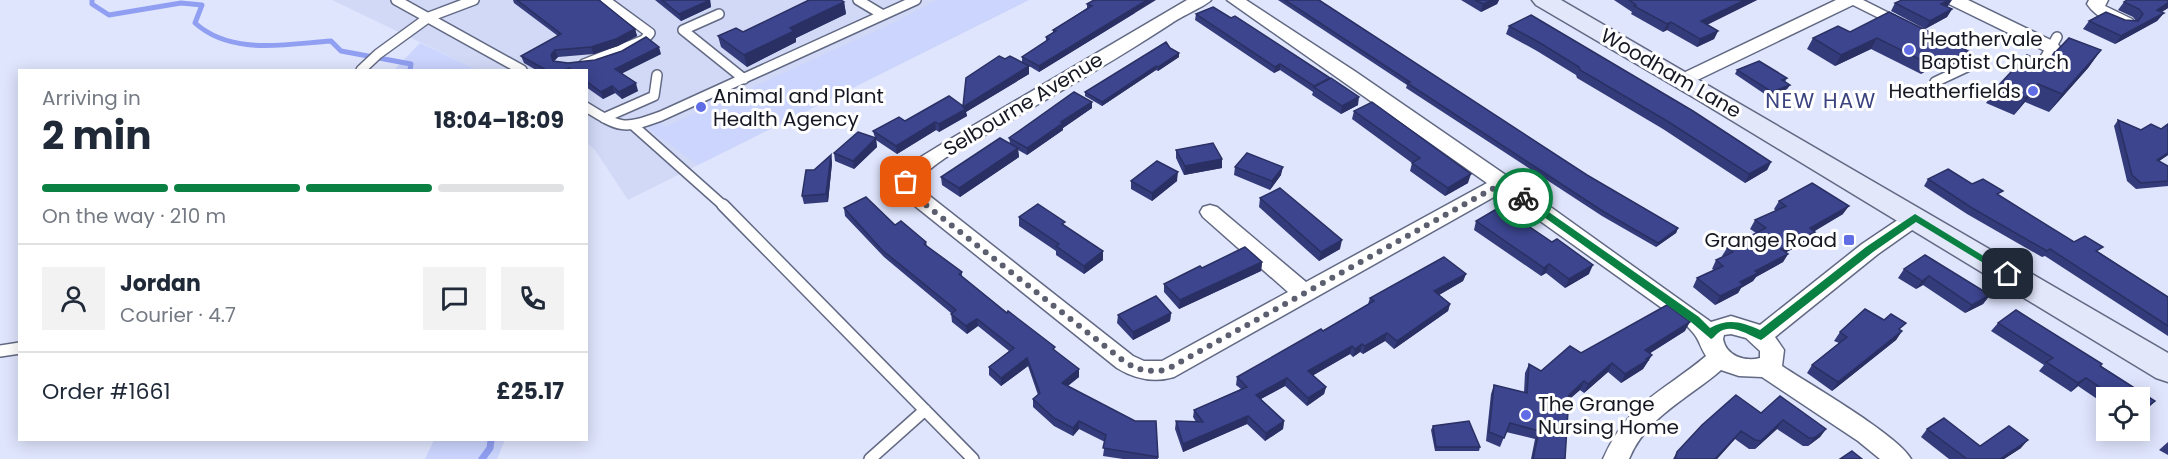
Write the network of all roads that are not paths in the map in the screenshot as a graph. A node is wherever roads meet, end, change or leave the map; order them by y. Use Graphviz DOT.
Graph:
graph roads {
  1 [pos="396,0"];
  2 [pos="474,0"];
  3 [pos="605,0"];
  4 [pos="858,0"];
  5 [pos="916,0"];
  6 [pos="1203,0"];
  7 [pos="1235,0"];
  8 [pos="1816,0"];
  9 [pos="1851,0"];
  10 [pos="1955,0"];
  11 [pos="2100,0"];
  12 [pos="1548,1"];
  13 [pos="1833,8"];
  14 [pos="719,14"];
  15 [pos="883,15"];
  16 [pos="429,17"];
  17 [pos="2126,23"];
  18 [pos="1905,27"];
  19 [pos="2054,42"];
  20 [pos="1947,48"];
  21 [pos="2042,63"];
  22 [pos="364,67"];
  23 [pos="574,67"];
  24 [pos="520,69"];
  25 [pos="657,75"];
  26 [pos="744,79"];
  27 [pos="1683,80"];
  28 [pos="1935,82"];
  29 [pos="588,108"];
  30 [pos="604,118"];
  31 [pos="630,127"];
  32 [pos="1503,183"];
  33 [pos="1211,212"];
  34 [pos="1915,218"];
  35 [pos="1305,294"];
  36 [pos="1711,335"];
  37 [pos="1761,336"];
  38 [pos="18,348"];
  39 [pos="0,351"];
  40 [pos="1720,357"];
  41 [pos="1767,368"];
  42 [pos="2168,369"];
  43 [pos="925,410"];
  44 [pos="870,459"];
  45 [pos="973,459"];
  46 [pos="1616,459"];
  47 [pos="1898,459"];
  1 -- 16 [label="lane"];
  2 -- 16 [label="lane"];
  3 -- 23 [label="lane"];
  4 -- 15 [label="lane"];
  5 -- 15 [label="lane"];
  6 -- 35 [label="street, Selbourne Avenue"];
  7 -- 32 [label="street"];
  8 -- 13 [label="street"];
  9 -- 13 [label="street"];
  9 -- 18 [label="lane"];
  10 -- 19 [label="street"];
  11 -- 17 [label="street"];
  12 -- 27 [label="main road, Woodham Lane"];
  13 -- 27 [label="street"];
  14 -- 26 [label="lane"];
  15 -- 26 [label="lane"];
  16 -- 22 [label="lane"];
  16 -- 24 [label="lane"];
  19 -- 21 [label="lane"];
  20 -- 28 [label="lane"];
  25 -- 30 [label="lane"];
  26 -- 31 [label="lane"];
  27 -- 34 [label="main road, Woodham Lane"];
  29 -- 30 [label="lane"];
  30 -- 31 [label="lane"];
  31 -- 43 [label="lane"];
  32 -- 35 [label="street, Selbourne Avenue"];
  32 -- 36 [label="street"];
  33 -- 35 [label="street"];
  34 -- 37 [label="street"];
  34 -- 42 [label="main road, Woodham Lane"];
  36 -- 37 [label="street"];
  36 -- 40 [label="street"];
  37 -- 41 [label="street"];
  38 -- 39 [label="lane"];
  40 -- 41 [label="street"];
  40 -- 46 [label="street"];
  41 -- 47 [label="street"];
  43 -- 44 [label="lane"];
  43 -- 45 [label="lane"];
}
